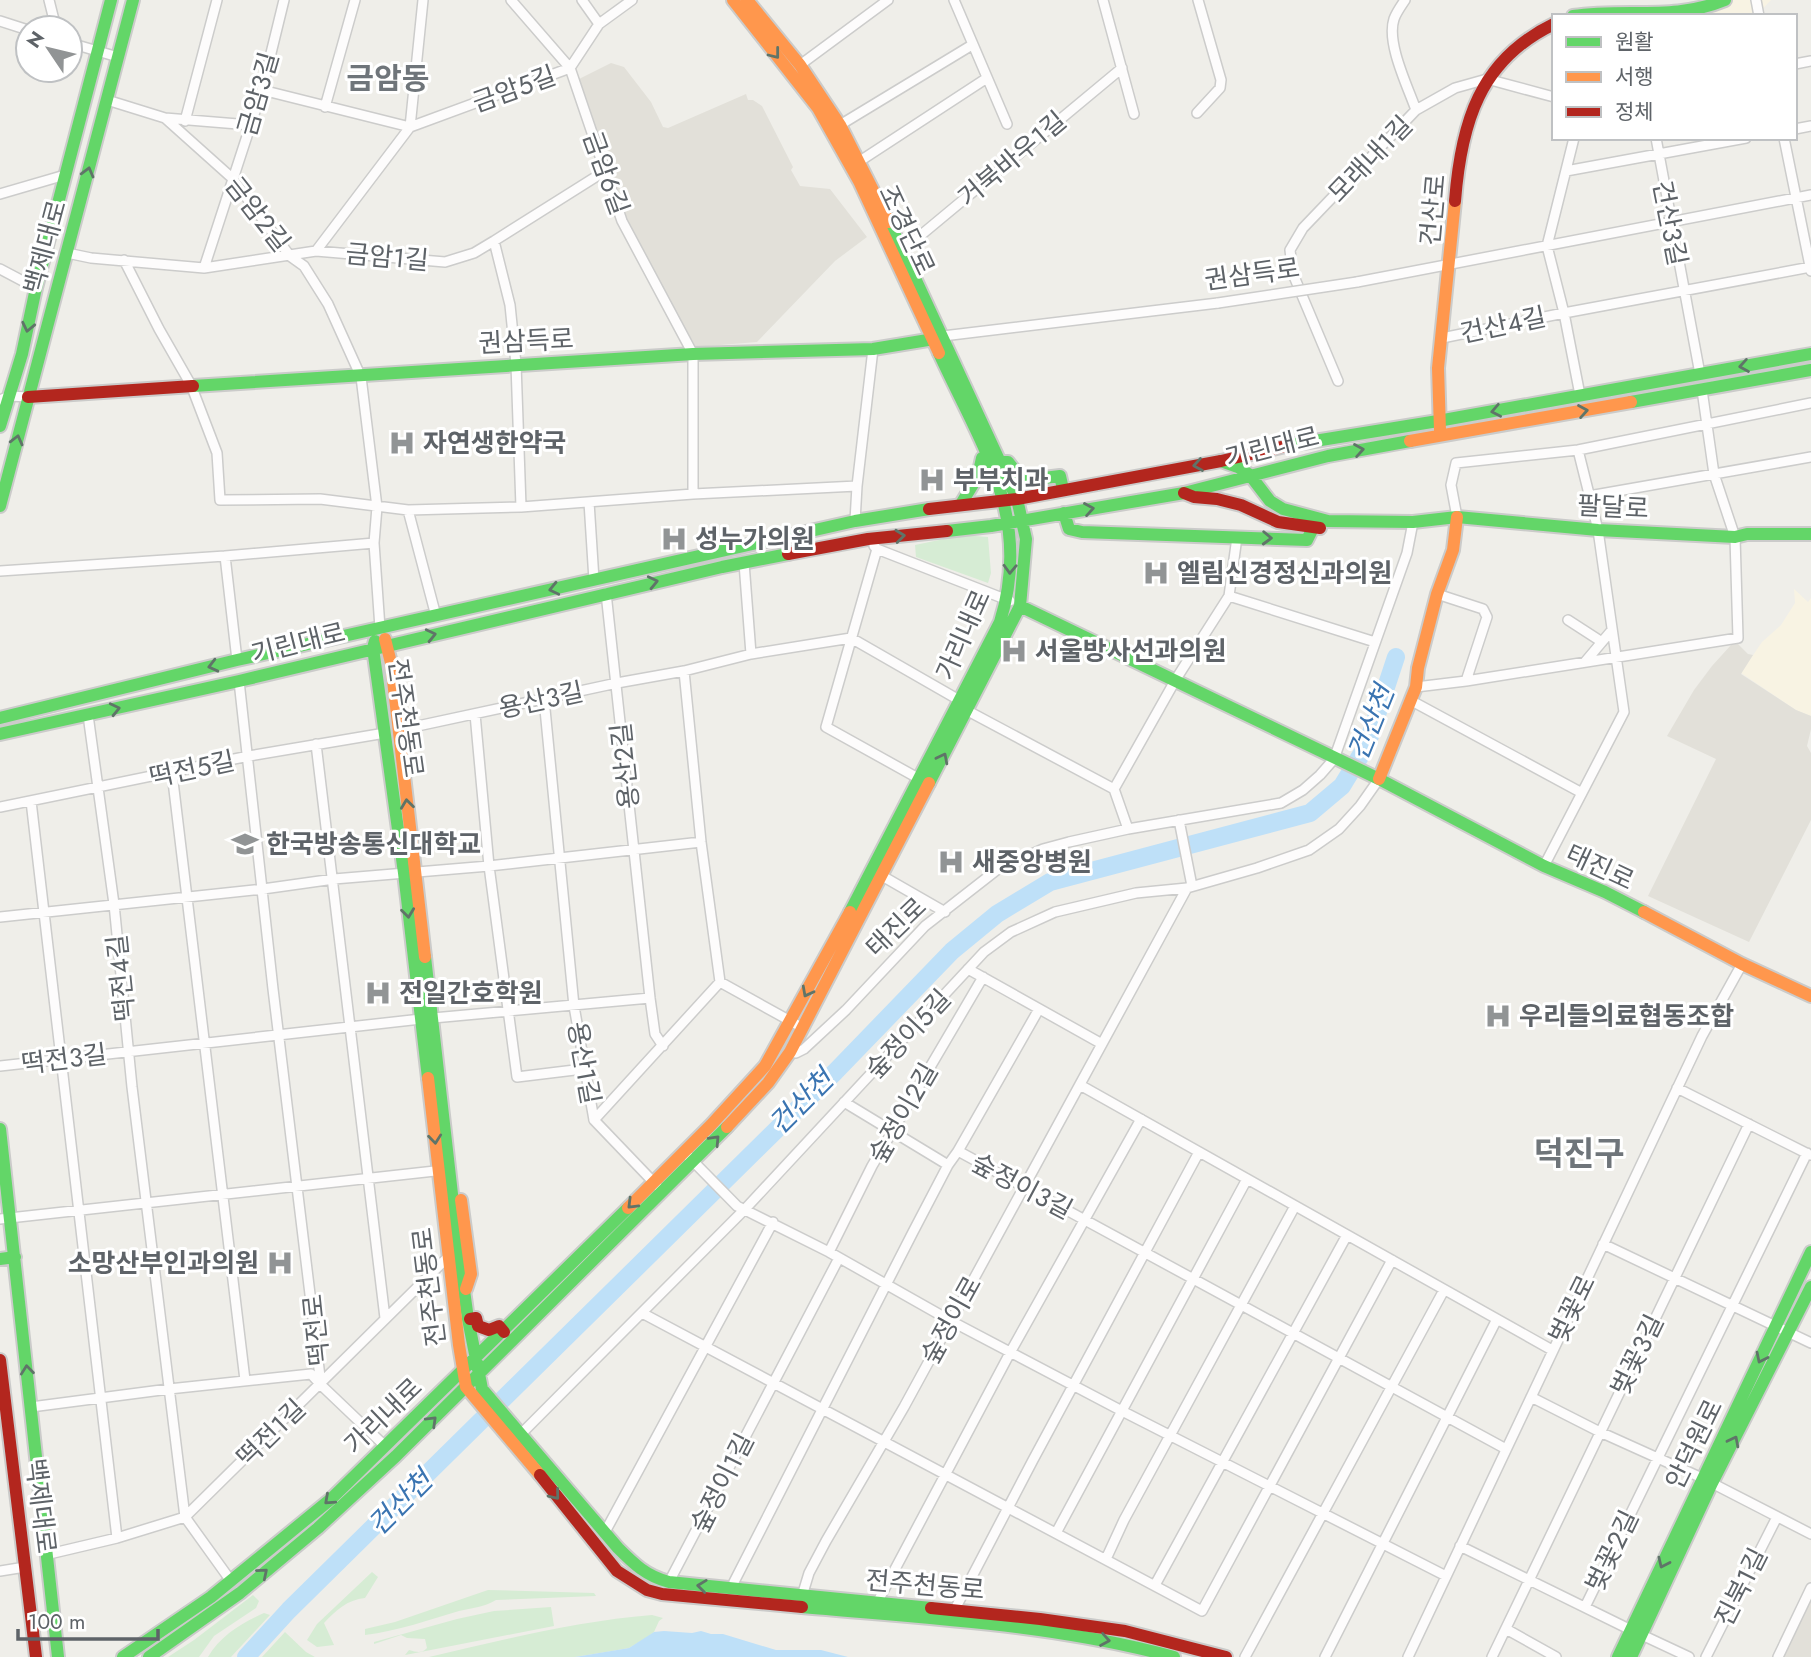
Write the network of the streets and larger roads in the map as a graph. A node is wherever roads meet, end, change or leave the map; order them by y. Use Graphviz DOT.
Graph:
graph roads {
  1 [pos="111,0"];
  2 [pos="133,0"];
  3 [pos="217,0"];
  4 [pos="284,0"];
  5 [pos="355,0"];
  6 [pos="423,0"];
  7 [pos="511,0"];
  8 [pos="582,0"];
  9 [pos="632,0"];
  10 [pos="733,0"];
  11 [pos="747,0"];
  12 [pos="888,0"];
  13 [pos="954,0"];
  14 [pos="1103,0"];
  15 [pos="1198,0"];
  16 [pos="1405,0"];
  17 [pos="1725,0"];
  18 [pos="1595,5"];
  19 [pos="1577,14"];
  20 [pos="1633,14"];
  21 [pos="1676,14"];
  22 [pos="599,24"];
  23 [pos="1552,25"];
  24 [pos="972,45"];
  25 [pos="84,47"];
  26 [pos="98,51"];
  27 [pos="118,57"];
  28 [pos="800,65"];
  29 [pos="570,68"];
  30 [pos="1122,68"];
  31 [pos="987,78"];
  32 [pos="1487,79"];
  33 [pos="262,90"];
  34 [pos="1552,96"];
  35 [pos="107,100"];
  36 [pos="325,107"];
  37 [pos="1416,110"];
  38 [pos="1196,113"];
  39 [pos="1134,114"];
  40 [pos="165,118"];
  41 [pos="186,121"];
  42 [pos="1007,124"];
  43 [pos="250,125"];
  44 [pos="840,125"];
  45 [pos="410,127"];
  46 [pos="1574,140"];
  47 [pos="1656,140"];
  48 [pos="1736,140"];
  49 [pos="1784,140"];
  50 [pos="1658,154"];
  51 [pos="860,161"];
  52 [pos="605,171"];
  53 [pos="1566,171"];
  54 [pos="65,176"];
  55 [pos="233,178"];
  56 [pos="0,194"];
  57 [pos="1811,195"];
  58 [pos="1796,198"];
  59 [pos="1670,223"];
  60 [pos="494,241"];
  61 [pos="1547,246"];
  62 [pos="902,250"];
  63 [pos="316,251"];
  64 [pos="67,253"];
  65 [pos="290,256"];
  66 [pos="124,260"];
  67 [pos="1451,264"];
  68 [pos="204,268"];
  69 [pos="0,269"];
  70 [pos="1811,269"];
  71 [pos="36,288"];
  72 [pos="1683,292"];
  73 [pos="1564,313"];
  74 [pos="939,338"];
  75 [pos="1443,338"];
  76 [pos="873,349"];
  77 [pos="693,354"];
  78 [pos="1811,354"];
  79 [pos="516,364"];
  80 [pos="1811,370"];
  81 [pos="1700,374"];
  82 [pos="361,377"];
  83 [pos="1338,381"];
  84 [pos="191,385"];
  85 [pos="1702,390"];
  86 [pos="1580,395"];
  87 [pos="28,397"];
  88 [pos="4,398"];
  89 [pos="1811,403"];
  90 [pos="1438,421"];
  91 [pos="1706,424"];
  92 [pos="0,426"];
  93 [pos="1440,436"];
  94 [pos="1578,450"];
  95 [pos="987,455"];
  96 [pos="1811,457"];
  97 [pos="1221,461"];
  98 [pos="999,462"];
  99 [pos="1714,474"];
  100 [pos="1250,475"];
  101 [pos="857,486"];
  102 [pos="1063,489"];
  103 [pos="1184,493"];
  104 [pos="693,494"];
  105 [pos="1589,496"];
  106 [pos="1011,500"];
  107 [pos="589,502"];
  108 [pos="961,504"];
  109 [pos="0,506"];
  110 [pos="521,507"];
  111 [pos="377,508"];
  112 [pos="408,510"];
  113 [pos="1064,513"];
  114 [pos="1457,517"];
  115 [pos="855,521"];
  116 [pos="1328,521"];
  117 [pos="1016,522"];
  118 [pos="1413,522"];
  119 [pos="1313,528"];
  120 [pos="1598,530"];
  121 [pos="1811,534"];
  122 [pos="1237,537"];
  123 [pos="1735,537"];
  124 [pos="374,543"];
  125 [pos="873,544"];
  126 [pos="225,556"];
  127 [pos="744,563"];
  128 [pos="0,571"];
  129 [pos="594,580"];
  130 [pos="606,593"];
  131 [pos="1437,594"];
  132 [pos="1229,596"];
  133 [pos="1014,603"];
  134 [pos="436,616"];
  135 [pos="1568,620"];
  136 [pos="380,628"];
  137 [pos="1612,630"];
  138 [pos="851,638"];
  139 [pos="1376,642"];
  140 [pos="1602,642"];
  141 [pos="388,645"];
  142 [pos="373,649"];
  143 [pos="751,654"];
  144 [pos="1616,658"];
  145 [pos="237,660"];
  146 [pos="1585,663"];
  147 [pos="684,671"];
  148 [pos="1176,679"];
  149 [pos="239,681"];
  150 [pos="1466,681"];
  151 [pos="617,683"];
  152 [pos="1416,687"];
  153 [pos="544,699"];
  154 [pos="959,700"];
  155 [pos="1410,700"];
  156 [pos="968,711"];
  157 [pos="3,714"];
  158 [pos="475,714"];
  159 [pos="88,715"];
  160 [pos="399,730"];
  161 [pos="385,733"];
  162 [pos="0,734"];
  163 [pos="316,744"];
  164 [pos="249,756"];
  165 [pos="1338,761"];
  166 [pos="173,774"];
  167 [pos="1374,777"];
  168 [pos="924,782"];
  169 [pos="99,788"];
  170 [pos="1114,789"];
  171 [pos="1582,793"];
  172 [pos="31,801"];
  173 [pos="0,807"];
  174 [pos="1179,823"];
  175 [pos="1128,829"];
  176 [pos="701,842"];
  177 [pos="634,849"];
  178 [pos="558,859"];
  179 [pos="489,866"];
  180 [pos="1544,866"];
  181 [pos="410,872"];
  182 [pos="877,873"];
  183 [pos="334,879"];
  184 [pos="1189,887"];
  185 [pos="263,889"];
  186 [pos="187,895"];
  187 [pos="114,904"];
  188 [pos="944,912"];
  189 [pos="45,914"];
  190 [pos="0,917"];
  191 [pos="1742,964"];
  192 [pos="968,969"];
  193 [pos="983,978"];
  194 [pos="720,982"];
  195 [pos="1811,996"];
  196 [pos="650,998"];
  197 [pos="574,1006"];
  198 [pos="1039,1009"];
  199 [pos="508,1012"];
  200 [pos="427,1019"];
  201 [pos="797,1025"];
  202 [pos="351,1026"];
  203 [pos="279,1034"];
  204 [pos="1102,1044"];
  205 [pos="204,1045"];
  206 [pos="663,1046"];
  207 [pos="129,1052"];
  208 [pos="790,1052"];
  209 [pos="63,1059"];
  210 [pos="0,1066"];
  211 [pos="583,1069"];
  212 [pos="1080,1085"];
  213 [pos="1677,1088"];
  214 [pos="844,1102"];
  215 [pos="1141,1119"];
  216 [pos="594,1120"];
  217 [pos="1749,1124"];
  218 [pos="0,1129"];
  219 [pos="446,1130"];
  220 [pos="892,1131"];
  221 [pos="684,1152"];
  222 [pos="958,1152"];
  223 [pos="1199,1152"];
  224 [pos="1809,1154"];
  225 [pos="697,1164"];
  226 [pos="948,1165"];
  227 [pos="444,1170"];
  228 [pos="369,1177"];
  229 [pos="1247,1179"];
  230 [pos="299,1187"];
  231 [pos="658,1187"];
  232 [pos="1024,1187"];
  233 [pos="222,1196"];
  234 [pos="148,1204"];
  235 [pos="1295,1206"];
  236 [pos="742,1207"];
  237 [pos="81,1211"];
  238 [pos="5,1218"];
  239 [pos="1085,1220"];
  240 [pos="773,1222"];
  241 [pos="1347,1235"];
  242 [pos="1603,1244"];
  243 [pos="829,1252"];
  244 [pos="1811,1252"];
  245 [pos="1145,1253"];
  246 [pos="15,1257"];
  247 [pos="448,1257"];
  248 [pos="839,1258"];
  249 [pos="0,1259"];
  250 [pos="1392,1260"];
  251 [pos="1194,1279"];
  252 [pos="1674,1279"];
  253 [pos="888,1284"];
  254 [pos="1811,1287"];
  255 [pos="1444,1290"];
  256 [pos="464,1292"];
  257 [pos="1241,1305"];
  258 [pos="1733,1305"];
  259 [pos="642,1313"];
  260 [pos="385,1318"];
  261 [pos="468,1319"];
  262 [pos="1497,1320"];
  263 [pos="951,1321"];
  264 [pos="1777,1325"];
  265 [pos="504,1332"];
  266 [pos="1790,1332"];
  267 [pos="1293,1333"];
  268 [pos="1811,1342"];
  269 [pos="705,1348"];
  270 [pos="1552,1350"];
  271 [pos="1011,1351"];
  272 [pos="1339,1358"];
  273 [pos="0,1360"];
  274 [pos="475,1360"];
  275 [pos="463,1370"];
  276 [pos="245,1380"];
  277 [pos="774,1383"];
  278 [pos="321,1384"];
  279 [pos="1073,1384"];
  280 [pos="475,1387"];
  281 [pos="1392,1387"];
  282 [pos="169,1389"];
  283 [pos="1531,1396"];
  284 [pos="102,1397"];
  285 [pos="31,1408"];
  286 [pos="824,1410"];
  287 [pos="1122,1411"];
  288 [pos="1448,1418"];
  289 [pos="1600,1432"];
  290 [pos="517,1435"];
  291 [pos="1170,1436"];
  292 [pos="883,1441"];
  293 [pos="385,1446"];
  294 [pos="1506,1449"];
  295 [pos="1658,1458"];
  296 [pos="1223,1462"];
  297 [pos="947,1475"];
  298 [pos="1707,1481"];
  299 [pos="1271,1487"];
  300 [pos="41,1508"];
  301 [pos="1009,1508"];
  302 [pos="19,1512"];
  303 [pos="1322,1515"];
  304 [pos="185,1517"];
  305 [pos="1777,1517"];
  306 [pos="605,1532"];
  307 [pos="1056,1533"];
  308 [pos="1811,1534"];
  309 [pos="117,1538"];
  310 [pos="1384,1544"];
  311 [pos="1460,1546"];
  312 [pos="45,1555"];
  313 [pos="1106,1559"];
  314 [pos="25,1567"];
  315 [pos="0,1571"];
  316 [pos="1446,1576"];
  317 [pos="1529,1579"];
  318 [pos="231,1581"];
  319 [pos="669,1582"];
  320 [pos="1155,1585"];
  321 [pos="1811,1587"];
  322 [pos="734,1589"];
  323 [pos="802,1596"];
  324 [pos="877,1603"];
  325 [pos="1585,1607"];
  326 [pos="954,1611"];
  327 [pos="1506,1629"];
  328 [pos="1637,1632"];
  329 [pos="1156,1649"];
  330 [pos="36,1657"];
  331 [pos="58,1657"];
  332 [pos="68,1657"];
  333 [pos="123,1657"];
  334 [pos="149,1657"];
  335 [pos="1174,1657"];
  336 [pos="1226,1657"];
  337 [pos="1245,1657"];
  338 [pos="1325,1657"];
  339 [pos="1408,1657"];
  340 [pos="1492,1657"];
  341 [pos="1556,1657"];
  342 [pos="1618,1657"];
  343 [pos="1631,1657"];
  344 [pos="1689,1657"];
  345 [pos="1706,1657"];
  346 [pos="1778,1657"];
  1 -- 26 [label="street, 백제대로"];
  2 -- 27 [label="street, 백제대로"];
  3 -- 41 [label="street"];
  4 -- 33 [label="street, 금암3길"];
  5 -- 36 [label="street"];
  6 -- 45 [label="street"];
  7 -- 29 [label="street, 금암6길"];
  8 -- 22 [label="street"];
  9 -- 22 [label="street, 금암5길"];
  10 -- 74 [label="street, 조경단로, one-way"];
  11 -- 28 [label="street, 조경단로"];
  12 -- 28 [label="street"];
  13 -- 24 [label="street"];
  14 -- 30 [label="street"];
  15 -- 38 [label="street"];
  16 -- 37 [label="street"];
  17 -- 21 [label="street"];
  18 -- 19 [label="street"];
  18 -- 20 [label="street"];
  22 -- 29 [label="street, 금암5길"];
  23 -- 32 [label="street, 건산로"];
  24 -- 31 [label="street"];
  24 -- 44 [label="street"];
  25 -- 26 [label="street"];
  26 -- 27 [label="street"];
  26 -- 54 [label="street, 백제대로"];
  27 -- 35 [label="street, 백제대로"];
  28 -- 44 [label="street, 조경단로"];
  29 -- 45 [label="street, 금암5길"];
  29 -- 52 [label="street, 금암6길"];
  30 -- 39 [label="street"];
  30 -- 62 [label="street, 거북바우1길"];
  31 -- 42 [label="street"];
  31 -- 51 [label="street"];
  32 -- 34 [label="street"];
  32 -- 37 [label="street, 모래내1길"];
  32 -- 67 [label="street, 건산로"];
  33 -- 36 [label="street"];
  33 -- 43 [label="street, 금암3길"];
  35 -- 40 [label="street, 금암2길"];
  64 -- 35 [label="street, 백제대로, one-way"];
  36 -- 45 [label="street"];
  37 -- 83 [label="street, 모래내1길"];
  40 -- 41 [label="street"];
  40 -- 55 [label="street, 금암2길"];
  41 -- 43 [label="street"];
  43 -- 55 [label="street, 금암3길"];
  44 -- 51 [label="street, 조경단로"];
  45 -- 63 [label="street"];
  46 -- 53 [label="street, 건산4길"];
  47 -- 50 [label="street, 건산3길"];
  48 -- 50 [label="street, 건산3길"];
  49 -- 58 [label="street"];
  50 -- 53 [label="street, 건산3길"];
  50 -- 59 [label="street, 건산3길"];
  51 -- 62 [label="street, 조경단로"];
  52 -- 60 [label="street, 금암1길"];
  52 -- 77 [label="street, 금암6길"];
  53 -- 61 [label="street, 건산4길"];
  54 -- 56 [label="street"];
  54 -- 71 [label="street, 백제대로"];
  55 -- 65 [label="street, 금암2길"];
  55 -- 68 [label="street, 금암3길"];
  57 -- 58 [label="street, 권삼득로"];
  58 -- 59 [label="street, 권삼득로"];
  58 -- 70 [label="street"];
  59 -- 61 [label="street, 권삼득로"];
  59 -- 72 [label="street, 건산3길"];
  60 -- 63 [label="street, 금암1길"];
  60 -- 79 [label="street"];
  61 -- 67 [label="street, 권삼득로"];
  61 -- 73 [label="street, 건산4길"];
  62 -- 74 [label="street, 조경단로"];
  63 -- 65 [label="street"];
  64 -- 66 [label="street"];
  64 -- 87 [label="street, 백제대로"];
  65 -- 68 [label="street"];
  65 -- 82 [label="street, 금암2길"];
  66 -- 68 [label="street"];
  66 -- 84 [label="street"];
  67 -- 74 [label="street, 권삼득로, bridge"];
  67 -- 75 [label="street, 건산로"];
  69 -- 71 [label="street"];
  70 -- 72 [label="street"];
  71 -- 88 [label="street, 백제대로, one-way"];
  72 -- 73 [label="street, 건산3길"];
  72 -- 81 [label="street, 건산3길"];
  73 -- 75 [label="street, 건산4길"];
  73 -- 86 [label="street, 건산4길"];
  74 -- 76 [label="street, 권삼득로"];
  74 -- 95 [label="street, 조경단로"];
  74 -- 98 [label="street, 조경단로"];
  75 -- 90 [label="street, 건산로"];
  76 -- 77 [label="street, 권삼득로"];
  76 -- 101 [label="street"];
  77 -- 79 [label="street, 권삼득로"];
  77 -- 104 [label="street"];
  78 -- 81 [label="street, 기린대로, one-way"];
  79 -- 82 [label="street, 권삼득로"];
  79 -- 110 [label="street"];
  80 -- 85 [label="street, 기린대로"];
  81 -- 86 [label="street, 기린대로"];
  82 -- 84 [label="street, 권삼득로"];
  82 -- 111 [label="street, 기린대로"];
  84 -- 87 [label="street, 권삼득로"];
  84 -- 111 [label="street"];
  85 -- 91 [label="street"];
  93 -- 85 [label="street, 기린대로, one-way"];
  86 -- 90 [label="street, 기린대로, one-way"];
  87 -- 88 [label="street, 권삼득로"];
  109 -- 87 [label="street, 백제대로, one-way"];
  88 -- 92 [label="street, 백제대로"];
  89 -- 91 [label="street"];
  90 -- 93 [label="street, 건산로"];
  90 -- 97 [label="street, 기린대로"];
  91 -- 94 [label="street"];
  91 -- 99 [label="street"];
  100 -- 93 [label="street, 기린대로, one-way"];
  94 -- 105 [label="street"];
  94 -- 114 [label="street"];
  95 -- 106 [label="street, 조경단로"];
  95 -- 108 [label="street"];
  96 -- 99 [label="street"];
  97 -- 100 [label="street, 팔달로"];
  97 -- 102 [label="street, 기린대로, one-way"];
  98 -- 102 [label="street"];
  98 -- 106 [label="street, 조경단로"];
  99 -- 105 [label="street"];
  99 -- 123 [label="street"];
  100 -- 103 [label="street, 기린대로"];
  100 -- 116 [label="street, 팔달로"];
  101 -- 104 [label="street"];
  101 -- 115 [label="street"];
  102 -- 106 [label="street, 기린대로"];
  113 -- 103 [label="street, 기린대로, one-way"];
  103 -- 119 [label="street"];
  104 -- 107 [label="street"];
  105 -- 120 [label="street"];
  106 -- 108 [label="street, 기린대로"];
  106 -- 117 [label="street, 가리내로"];
  107 -- 110 [label="street"];
  107 -- 129 [label="street"];
  108 -- 115 [label="street, 기린대로"];
  110 -- 112 [label="street"];
  111 -- 112 [label="street"];
  111 -- 124 [label="street, 기린대로"];
  112 -- 134 [label="street"];
  113 -- 117 [label="street, 기린대로"];
  113 -- 122 [label="street"];
  114 -- 118 [label="street, 팔달로"];
  114 -- 120 [label="street, 팔달로"];
  114 -- 131 [label="street"];
  115 -- 129 [label="street, 기린대로"];
  116 -- 118 [label="street, 팔달로"];
  116 -- 119 [label="street, 팔달로"];
  125 -- 117 [label="street, 기린대로, one-way"];
  117 -- 133 [label="street, 가리내로"];
  118 -- 139 [label="street"];
  122 -- 119 [label="street, 팔달로, one-way"];
  120 -- 123 [label="street, 팔달로"];
  120 -- 137 [label="street"];
  121 -- 123 [label="street, 팔달로"];
  122 -- 132 [label="street"];
  123 -- 144 [label="street"];
  124 -- 126 [label="street"];
  124 -- 136 [label="street, 기린대로"];
  125 -- 127 [label="street, 기린대로"];
  125 -- 133 [label="street"];
  125 -- 138 [label="street"];
  126 -- 128 [label="street"];
  126 -- 145 [label="street, 기린대로"];
  130 -- 127 [label="street, 기린대로, one-way"];
  127 -- 143 [label="street"];
  129 -- 134 [label="street, 기린대로, one-way"];
  141 -- 130 [label="street, 기린대로, one-way"];
  130 -- 151 [label="street"];
  131 -- 150 [label="street"];
  131 -- 152 [label="street"];
  132 -- 139 [label="street"];
  132 -- 148 [label="street"];
  133 -- 148 [label="street"];
  133 -- 154 [label="street, 가리내로"];
  133 -- 156 [label="street, 가리내로"];
  134 -- 136 [label="street, 기린대로"];
  135 -- 140 [label="street"];
  136 -- 141 [label="street, 전주천동로"];
  136 -- 142 [label="street, 전주천동로"];
  136 -- 145 [label="street, 기린대로"];
  137 -- 140 [label="street"];
  137 -- 144 [label="street"];
  138 -- 143 [label="street, 용산3길"];
  138 -- 154 [label="street"];
  138 -- 168 [label="street"];
  139 -- 165 [label="street, 태진로"];
  140 -- 146 [label="street"];
  141 -- 142 [label="street, 기린대로"];
  141 -- 160 [label="street, 전주천동로"];
  142 -- 149 [label="street, 기린대로"];
  142 -- 161 [label="street, 전주천동로"];
  143 -- 147 [label="street, 용산3길"];
  144 -- 146 [label="street"];
  144 -- 171 [label="street"];
  145 -- 157 [label="street, 기린대로, one-way"];
  146 -- 150 [label="street"];
  147 -- 151 [label="street, 용산3길"];
  147 -- 176 [label="street"];
  148 -- 165 [label="street"];
  148 -- 170 [label="street"];
  159 -- 149 [label="street, 기린대로, one-way"];
  149 -- 164 [label="street"];
  150 -- 152 [label="street"];
  151 -- 153 [label="street, 용산3길"];
  151 -- 177 [label="street, 용산2길"];
  152 -- 155 [label="street"];
  153 -- 158 [label="street, 용산3길"];
  153 -- 178 [label="street"];
  154 -- 156 [label="street"];
  154 -- 168 [label="street, 가리내로"];
  155 -- 167 [label="street"];
  155 -- 171 [label="street"];
  168 -- 156 [label="street, 가리내로, one-way"];
  156 -- 170 [label="street, 가리내로"];
  158 -- 160 [label="street, 용산3길"];
  158 -- 179 [label="street"];
  159 -- 162 [label="street, 기린대로"];
  159 -- 169 [label="street, 떡전4길"];
  181 -- 160 [label="street, 전주천동로, one-way"];
  161 -- 163 [label="street, 떡전5길"];
  161 -- 181 [label="street, 전주천동로"];
  163 -- 164 [label="street, 떡전5길"];
  163 -- 183 [label="street"];
  164 -- 166 [label="street, 떡전5길"];
  164 -- 185 [label="street"];
  165 -- 167 [label="street, 태진로"];
  165 -- 174 [label="street, 태진로"];
  166 -- 169 [label="street, 떡전5길"];
  166 -- 186 [label="street"];
  167 -- 180 [label="street, 태진로"];
  167 -- 184 [label="street, 숲정이5길"];
  168 -- 182 [label="street, 가리내로"];
  169 -- 172 [label="street, 떡전5길"];
  169 -- 187 [label="street, 떡전4길"];
  170 -- 175 [label="street"];
  171 -- 180 [label="street"];
  172 -- 173 [label="street, 떡전5길"];
  172 -- 189 [label="street"];
  174 -- 175 [label="street, 태진로"];
  174 -- 184 [label="street"];
  175 -- 188 [label="street, 태진로"];
  176 -- 177 [label="street"];
  176 -- 194 [label="street"];
  177 -- 178 [label="street"];
  177 -- 196 [label="street, 용산2길"];
  178 -- 179 [label="street"];
  178 -- 197 [label="street, 용산1길"];
  179 -- 181 [label="street"];
  179 -- 199 [label="street"];
  180 -- 191 [label="street, 태진로"];
  181 -- 183 [label="street, 떡전4길"];
  181 -- 200 [label="street, 전주천동로"];
  182 -- 188 [label="street"];
  182 -- 201 [label="street, 가리내로"];
  183 -- 185 [label="street, 떡전4길"];
  183 -- 202 [label="street"];
  184 -- 192 [label="street, 숲정이5길"];
  184 -- 204 [label="street, 숲정이로"];
  185 -- 186 [label="street, 떡전4길"];
  185 -- 203 [label="street"];
  186 -- 187 [label="street, 떡전4길"];
  186 -- 205 [label="street"];
  187 -- 189 [label="street, 떡전4길"];
  187 -- 207 [label="street, 떡전4길"];
  188 -- 208 [label="street, 태진로"];
  189 -- 190 [label="street, 떡전4길"];
  189 -- 209 [label="street"];
  191 -- 195 [label="street, 태진로"];
  191 -- 213 [label="street, 벚꽃로"];
  192 -- 193 [label="street"];
  192 -- 214 [label="street, 숲정이5길"];
  193 -- 198 [label="street"];
  193 -- 220 [label="street, 숲정이2길"];
  194 -- 201 [label="street"];
  194 -- 206 [label="street"];
  196 -- 197 [label="street, 용산1길"];
  196 -- 206 [label="street"];
  197 -- 199 [label="street, 용산1길"];
  197 -- 211 [label="street, 용산1길"];
  198 -- 204 [label="street"];
  198 -- 222 [label="street"];
  199 -- 200 [label="street, 용산1길"];
  199 -- 211 [label="street"];
  200 -- 202 [label="street, 떡전3길"];
  200 -- 219 [label="street, 전주천동로"];
  200 -- 227 [label="street, 전주천동로, one-way"];
  201 -- 208 [label="street, 가리내로"];
  201 -- 221 [label="street, 가리내로"];
  202 -- 203 [label="street, 떡전3길"];
  202 -- 228 [label="street"];
  203 -- 205 [label="street, 떡전3길"];
  203 -- 230 [label="street, 떡전로"];
  204 -- 212 [label="street, 숲정이로"];
  205 -- 207 [label="street, 떡전3길"];
  205 -- 233 [label="street"];
  206 -- 216 [label="street"];
  207 -- 209 [label="street, 떡전3길"];
  207 -- 234 [label="street, 떡전3길"];
  225 -- 208 [label="street, 가리내로, one-way"];
  209 -- 210 [label="street, 떡전3길"];
  209 -- 237 [label="street"];
  211 -- 216 [label="street, 용산1길"];
  212 -- 215 [label="street"];
  212 -- 232 [label="street, 숲정이로"];
  213 -- 217 [label="street"];
  213 -- 242 [label="street, 벚꽃로"];
  214 -- 220 [label="street"];
  214 -- 236 [label="street, 숲정이5길"];
  215 -- 223 [label="street"];
  215 -- 239 [label="street, 숲정이3길"];
  216 -- 231 [label="street"];
  217 -- 224 [label="street"];
  217 -- 252 [label="street, 벚꽃3길"];
  218 -- 238 [label="street, 백제대로"];
  219 -- 227 [label="street, 전주천동로"];
  219 -- 256 [label="street"];
  220 -- 226 [label="street"];
  220 -- 243 [label="street, 숲정이2길"];
  221 -- 225 [label="street"];
  221 -- 231 [label="street, 가리내로"];
  222 -- 226 [label="street"];
  222 -- 232 [label="street, 숲정이3길"];
  223 -- 229 [label="street"];
  223 -- 245 [label="street"];
  224 -- 258 [label="street"];
  225 -- 231 [label="street, 가리내로"];
  225 -- 236 [label="street"];
  226 -- 253 [label="street"];
  227 -- 228 [label="street"];
  227 -- 247 [label="street, 전주천동로"];
  227 -- 256 [label="street, 전주천동로"];
  228 -- 230 [label="street"];
  228 -- 260 [label="street"];
  229 -- 235 [label="street"];
  229 -- 251 [label="street"];
  230 -- 233 [label="street"];
  230 -- 278 [label="street, 떡전로"];
  231 -- 265 [label="street, 가리내로, one-way"];
  231 -- 280 [label="street, 가리내로"];
  232 -- 239 [label="street, 숲정이3길"];
  232 -- 263 [label="street, 숲정이로"];
  233 -- 234 [label="street"];
  233 -- 276 [label="street"];
  234 -- 237 [label="street"];
  234 -- 282 [label="street"];
  235 -- 241 [label="street"];
  235 -- 257 [label="street"];
  236 -- 240 [label="street"];
  236 -- 259 [label="street, 숲정이5길"];
  237 -- 238 [label="street"];
  237 -- 284 [label="street"];
  238 -- 246 [label="street, 백제대로"];
  239 -- 245 [label="street, 숲정이3길"];
  239 -- 271 [label="street, 숲정이3길"];
  240 -- 243 [label="street"];
  240 -- 269 [label="street"];
  241 -- 250 [label="street"];
  241 -- 267 [label="street"];
  242 -- 252 [label="street"];
  242 -- 270 [label="street, 벚꽃로"];
  243 -- 248 [label="street"];
  244 -- 264 [label="street, 안덕원로"];
  245 -- 251 [label="street, 숲정이3길"];
  245 -- 279 [label="street"];
  246 -- 249 [label="street"];
  285 -- 246 [label="street, 백제대로, one-way"];
  247 -- 260 [label="street, 떡전1길"];
  247 -- 275 [label="street, 전주천동로"];
  248 -- 253 [label="street"];
  248 -- 277 [label="street, 숲정이1길"];
  250 -- 255 [label="street"];
  250 -- 272 [label="street"];
  251 -- 257 [label="street, 숲정이3길"];
  251 -- 287 [label="street"];
  252 -- 258 [label="street"];
  252 -- 289 [label="street, 벚꽃3길"];
  253 -- 263 [label="street"];
  253 -- 286 [label="street"];
  254 -- 266 [label="street, 안덕원로"];
  255 -- 262 [label="street"];
  255 -- 281 [label="street"];
  256 -- 261 [label="street, 전주천동로"];
  257 -- 267 [label="street, 숲정이3길"];
  257 -- 291 [label="street"];
  258 -- 264 [label="street"];
  258 -- 295 [label="street"];
  259 -- 269 [label="street"];
  259 -- 290 [label="street, 숲정이5길"];
  260 -- 278 [label="street, 떡전1길"];
  261 -- 265 [label="street"];
  261 -- 274 [label="street, 전주천동로"];
  262 -- 270 [label="street"];
  262 -- 288 [label="street"];
  263 -- 271 [label="street"];
  263 -- 292 [label="street, 숲정이로"];
  264 -- 266 [label="street"];
  264 -- 298 [label="street, 안덕원로, one-way"];
  265 -- 274 [label="street, 가리내로"];
  266 -- 268 [label="street"];
  298 -- 266 [label="street, 안덕원로, one-way"];
  267 -- 272 [label="street, 숲정이3길"];
  267 -- 296 [label="street"];
  269 -- 277 [label="street"];
  269 -- 306 [label="street"];
  270 -- 283 [label="street, 벚꽃로"];
  271 -- 279 [label="street"];
  271 -- 297 [label="street"];
  272 -- 281 [label="street, 숲정이3길"];
  272 -- 299 [label="street"];
  273 -- 302 [label="street, 백제대로"];
  274 -- 275 [label="street, 가리내로"];
  274 -- 280 [label="street, 전주천동로"];
  275 -- 280 [label="street, 전주천동로"];
  275 -- 293 [label="street, 가리내로"];
  276 -- 278 [label="street"];
  276 -- 282 [label="street"];
  277 -- 286 [label="street"];
  277 -- 319 [label="street, 숲정이1길"];
  278 -- 293 [label="street, 떡전로"];
  278 -- 304 [label="street, 떡전1길"];
  279 -- 287 [label="street"];
  279 -- 301 [label="street"];
  280 -- 290 [label="street"];
  334 -- 280 [label="street, 가리내로, one-way"];
  281 -- 288 [label="street, 숲정이3길"];
  281 -- 303 [label="street"];
  282 -- 284 [label="street"];
  282 -- 304 [label="street"];
  283 -- 289 [label="street"];
  283 -- 294 [label="street, 벚꽃로"];
  284 -- 285 [label="street"];
  284 -- 309 [label="street"];
  285 -- 300 [label="street, 백제대로"];
  286 -- 292 [label="street"];
  286 -- 322 [label="street"];
  287 -- 291 [label="street"];
  287 -- 307 [label="street"];
  288 -- 294 [label="street, 숲정이3길"];
  288 -- 310 [label="street"];
  289 -- 295 [label="street"];
  289 -- 317 [label="street"];
  290 -- 306 [label="street, 전주천동로"];
  290 -- 329 [label="street, 전주천동로, one-way"];
  291 -- 296 [label="street"];
  291 -- 313 [label="street"];
  292 -- 297 [label="street"];
  292 -- 323 [label="street, 숲정이로"];
  293 -- 318 [label="street, 가리내로, one-way"];
  294 -- 311 [label="street, 벚꽃로"];
  295 -- 298 [label="street"];
  295 -- 325 [label="street, 벚꽃2길"];
  296 -- 299 [label="street"];
  296 -- 320 [label="street"];
  297 -- 301 [label="street"];
  297 -- 324 [label="street"];
  298 -- 305 [label="street, 진북1길"];
  298 -- 328 [label="street, 안덕원로"];
  299 -- 303 [label="street"];
  299 -- 320 [label="street"];
  300 -- 302 [label="street"];
  300 -- 312 [label="street, 백제대로"];
  301 -- 307 [label="street"];
  301 -- 326 [label="street"];
  302 -- 314 [label="street, 백제대로"];
  303 -- 310 [label="street"];
  303 -- 337 [label="street"];
  304 -- 309 [label="street, 떡전1길"];
  304 -- 318 [label="street"];
  305 -- 308 [label="street, 진북1길"];
  305 -- 345 [label="street, 진북1길"];
  306 -- 319 [label="street, 전주천동로"];
  307 -- 313 [label="street"];
  309 -- 312 [label="street, 떡전1길"];
  310 -- 316 [label="street"];
  310 -- 338 [label="street"];
  311 -- 316 [label="street, 벚꽃로"];
  311 -- 317 [label="street"];
  312 -- 331 [label="street, 백제대로"];
  313 -- 320 [label="street"];
  314 -- 315 [label="street"];
  314 -- 330 [label="street, 백제대로"];
  316 -- 339 [label="street, 벚꽃로"];
  317 -- 325 [label="street"];
  317 -- 327 [label="street"];
  318 -- 333 [label="street, 가리내로"];
  322 -- 319 [label="street, 전주천동로, one-way"];
  321 -- 346 [label="street"];
  322 -- 323 [label="street, 전주천동로"];
  323 -- 324 [label="street, 전주천동로"];
  324 -- 326 [label="street, 전주천동로"];
  325 -- 328 [label="street"];
  326 -- 329 [label="street, 전주천동로"];
  327 -- 340 [label="street"];
  327 -- 341 [label="street"];
  328 -- 342 [label="street, 안덕원로"];
  328 -- 343 [label="street, 안덕원로"];
  328 -- 344 [label="street"];
  329 -- 335 [label="street, 전주천동로"];
  329 -- 336 [label="street, 전주천동로"];
  331 -- 332 [label="street"];
}
